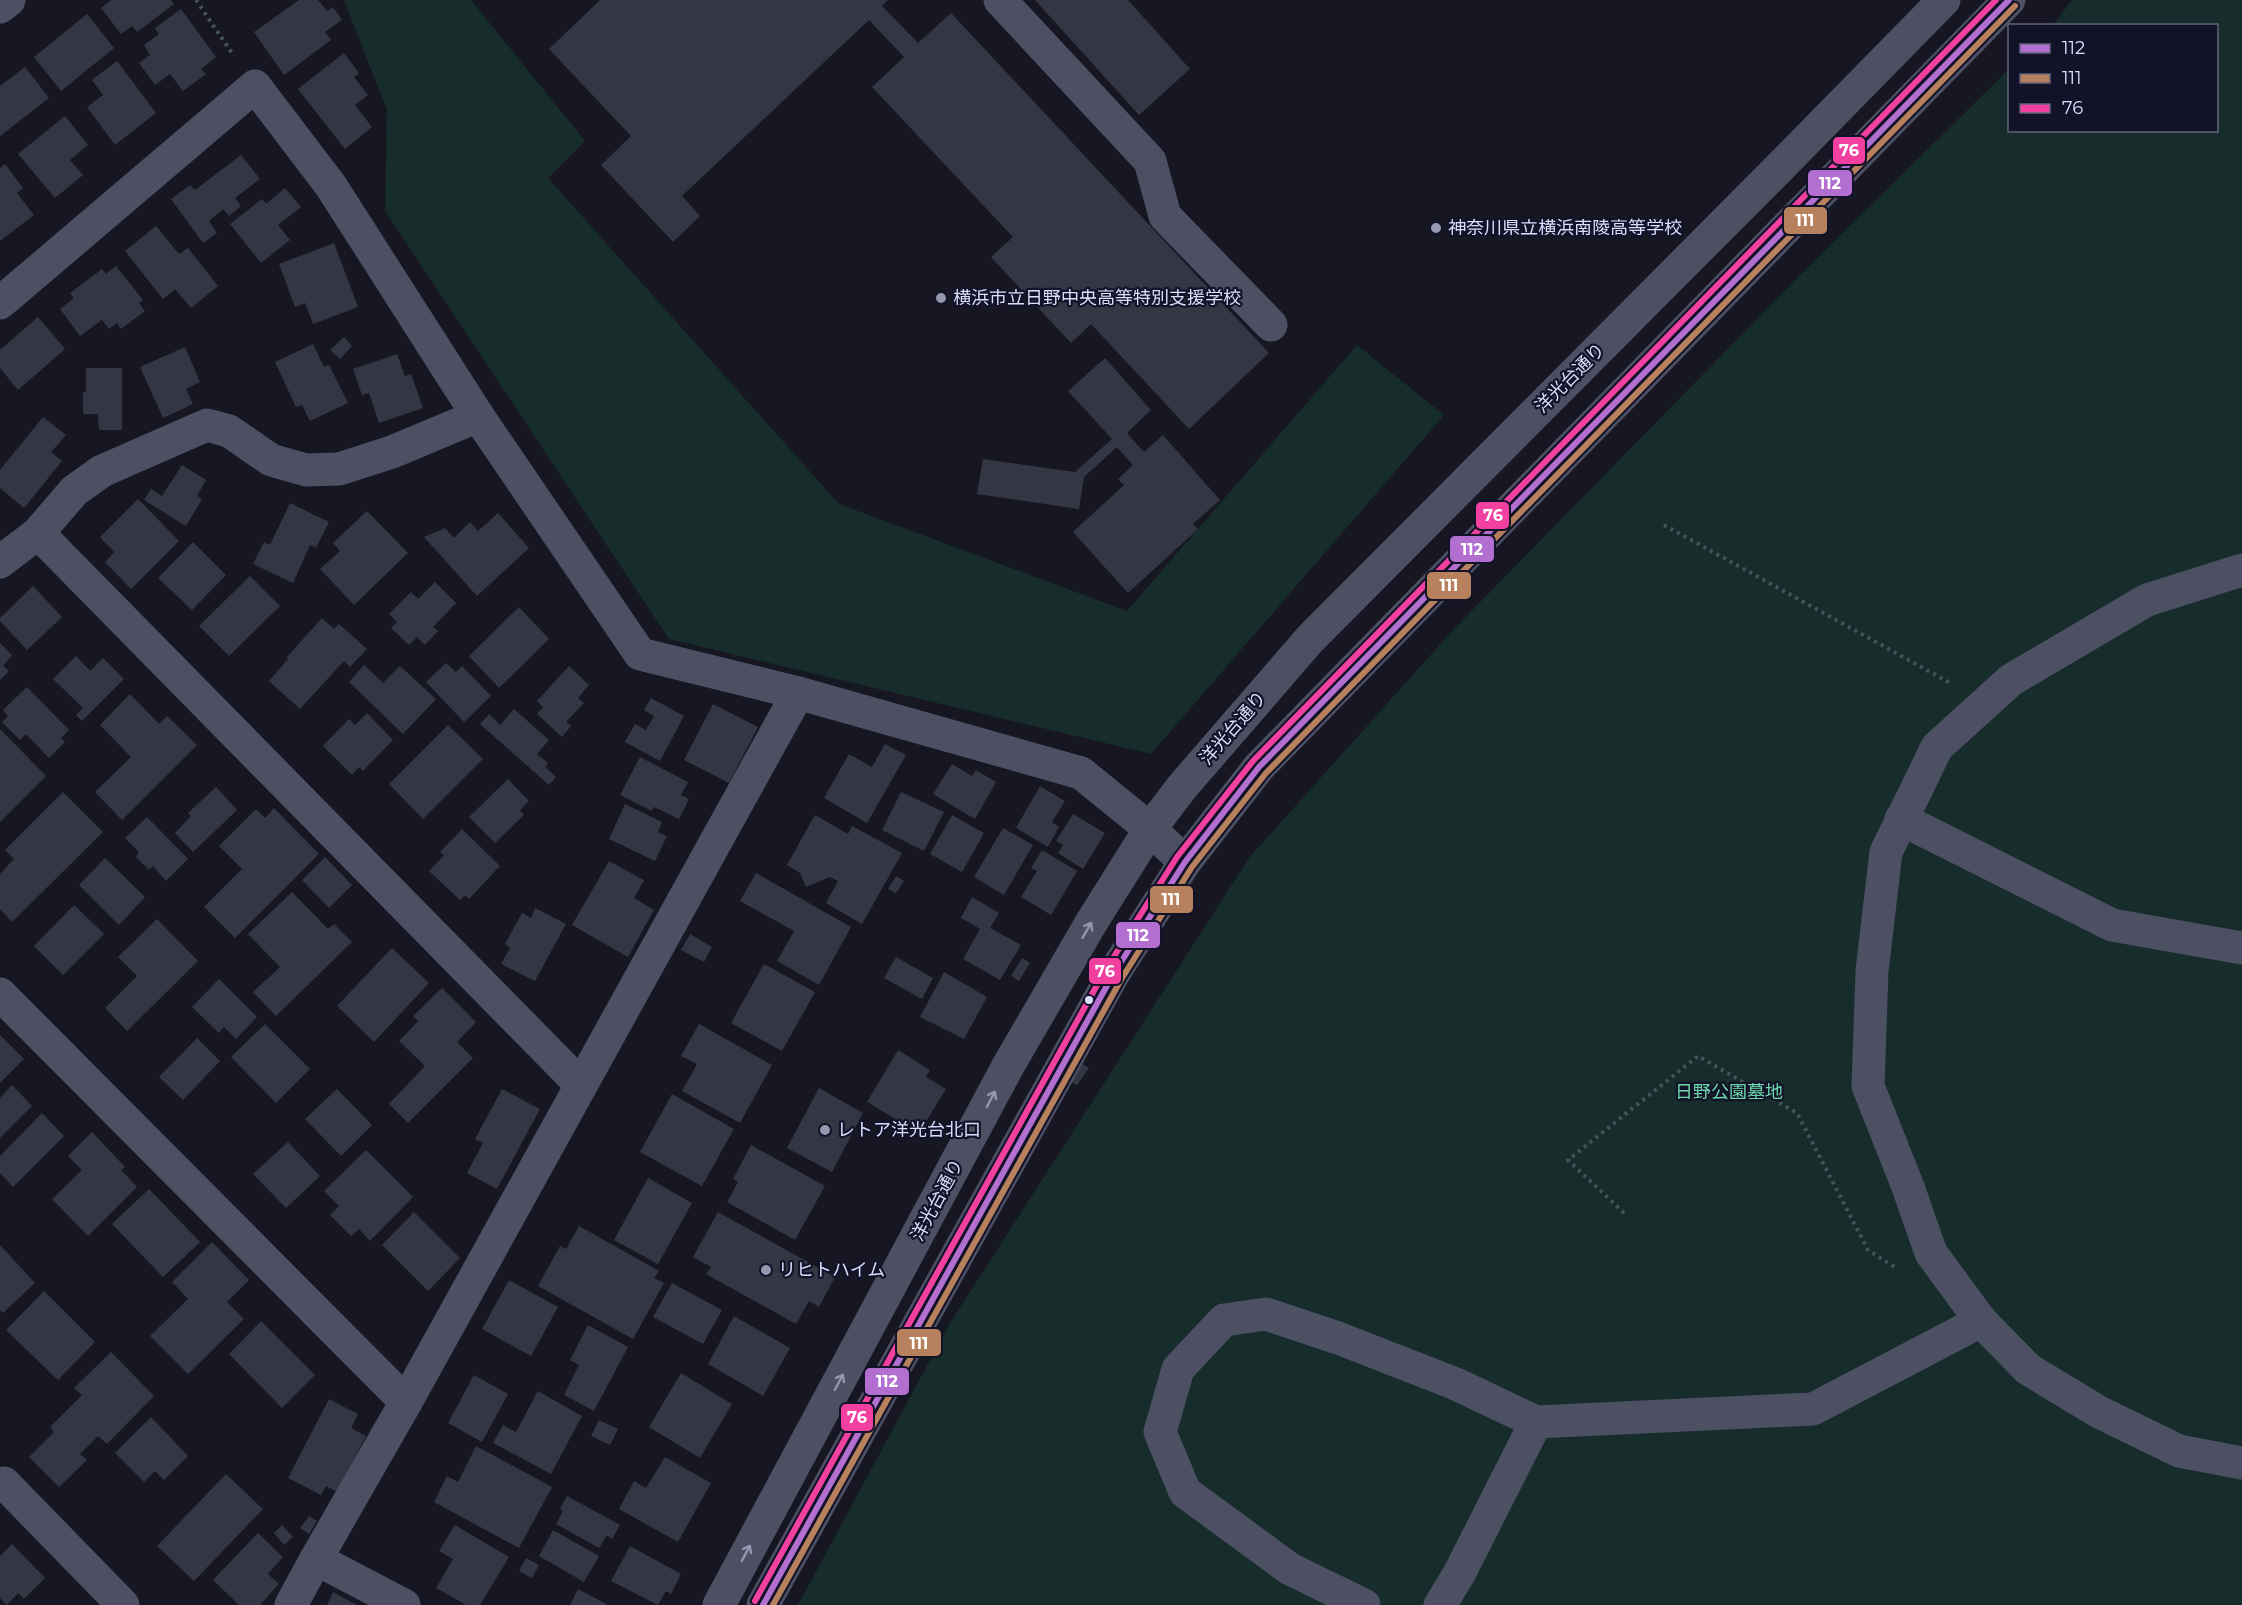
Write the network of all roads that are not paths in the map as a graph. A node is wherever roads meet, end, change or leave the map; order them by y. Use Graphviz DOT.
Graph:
graph roads {
  1 [pos="9,0"];
  2 [pos="1000,0"];
  3 [pos="1944,0"];
  4 [pos="2009,0"];
  5 [pos="0,7"];
  6 [pos="0,303"];
  7 [pos="1271,324"];
  8 [pos="478,416"];
  9 [pos="38,533"];
  10 [pos="0,562"];
  11 [pos="2242,570"];
  12 [pos="798,693"];
  13 [pos="1902,819"];
  14 [pos="1150,830"];
  15 [pos="1185,862"];
  16 [pos="2242,948"];
  17 [pos="0,994"];
  18 [pos="581,1085"];
  19 [pos="1981,1321"];
  20 [pos="406,1402"];
  21 [pos="1536,1422"];
  22 [pos="2242,1463"];
  23 [pos="1,1483"];
  24 [pos="316,1559"];
  25 [pos="123,1605"];
  26 [pos="291,1605"];
  27 [pos="404,1605"];
  28 [pos="719,1605"];
  29 [pos="763,1605"];
  30 [pos="1364,1605"];
  31 [pos="1440,1605"];
  1 -- 5 [label="street"];
  2 -- 7 [label="street"];
  3 -- 14 [label="street, 洋光台通り"];
  4 -- 15 [label="street"];
  6 -- 8 [label="street"];
  8 -- 9 [label="street"];
  8 -- 12 [label="street"];
  9 -- 10 [label="street"];
  9 -- 18 [label="street"];
  11 -- 13 [label="street"];
  12 -- 14 [label="street"];
  12 -- 18 [label="street"];
  13 -- 16 [label="street"];
  13 -- 19 [label="street"];
  14 -- 15 [label="street"];
  28 -- 14 [label="street, 洋光台通り, one-way"];
  15 -- 29 [label="street"];
  17 -- 20 [label="street"];
  18 -- 20 [label="street"];
  19 -- 21 [label="street"];
  19 -- 22 [label="street"];
  20 -- 24 [label="street"];
  21 -- 30 [label="street"];
  21 -- 31 [label="street"];
  23 -- 25 [label="street"];
  24 -- 26 [label="street"];
  24 -- 27 [label="street"];
}
